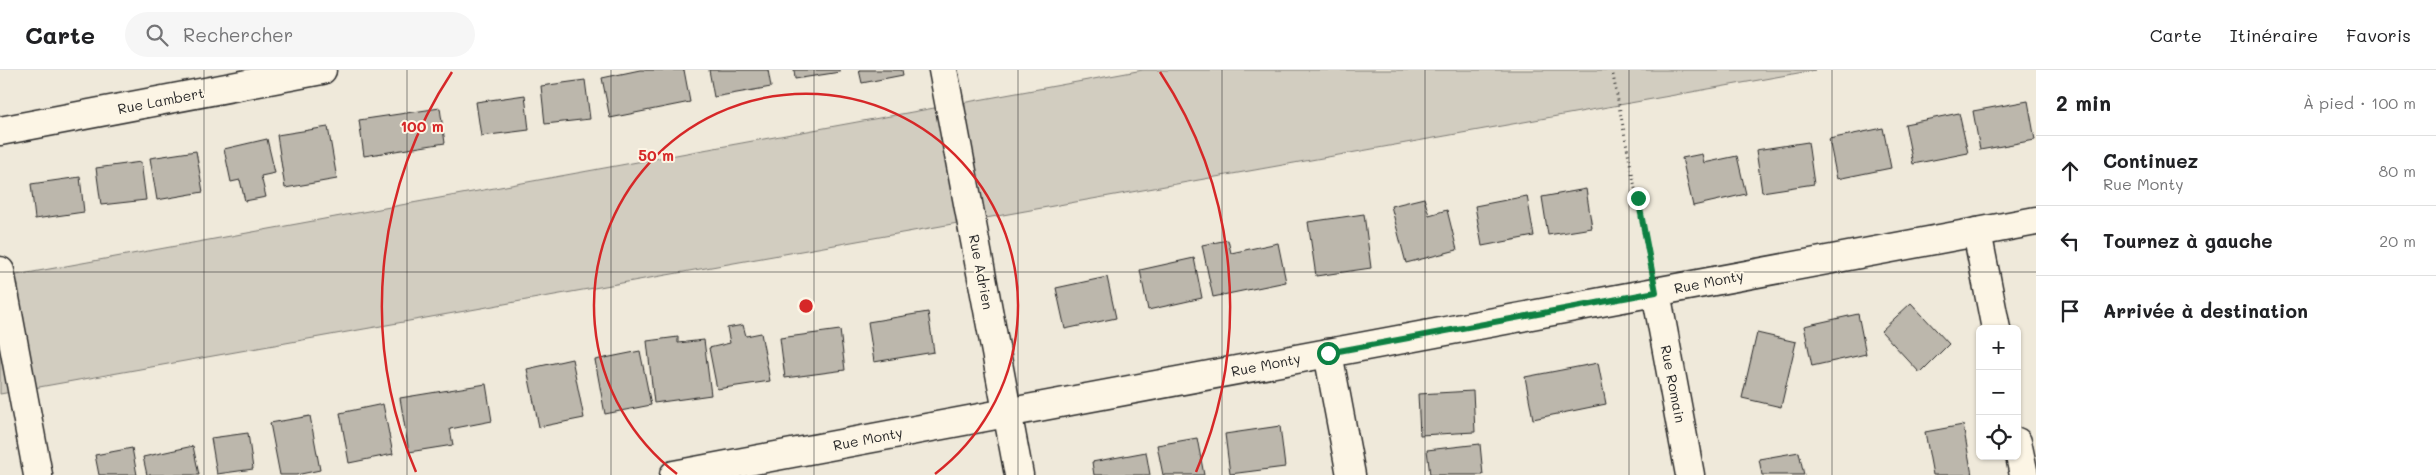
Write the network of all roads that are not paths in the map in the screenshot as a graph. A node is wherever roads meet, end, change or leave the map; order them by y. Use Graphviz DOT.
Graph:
graph roads {
  1 [pos="322,70"];
  2 [pos="943,70"];
  3 [pos="289,73"];
  4 [pos="0,131"];
  5 [pos="2036,222"];
  6 [pos="1977,232"];
  7 [pos="0,271"];
  8 [pos="1656,292"];
  9 [pos="1995,325"];
  10 [pos="1328,353"];
  11 [pos="1007,413"];
  12 [pos="2021,460"];
  13 [pos="685,474"];
  14 [pos="38,475"];
  15 [pos="1018,475"];
  16 [pos="1351,475"];
  17 [pos="1690,475"];
  18 [pos="2024,475"];
  1 -- 3 [label="street, Rue Lambert"];
  2 -- 11 [label="street, Rue Adrien"];
  3 -- 4 [label="street, Rue Lambert"];
  5 -- 6 [label="street, Rue Monty"];
  6 -- 8 [label="street, Rue Monty"];
  6 -- 9 [label="street"];
  7 -- 14 [label="street"];
  8 -- 10 [label="street, Rue Monty"];
  8 -- 17 [label="street, Rue Romain"];
  10 -- 11 [label="street, Rue Monty"];
  10 -- 16 [label="street"];
  11 -- 13 [label="street, Rue Monty"];
  11 -- 15 [label="street, Rue Adrien"];
  12 -- 18 [label="street"];
}
